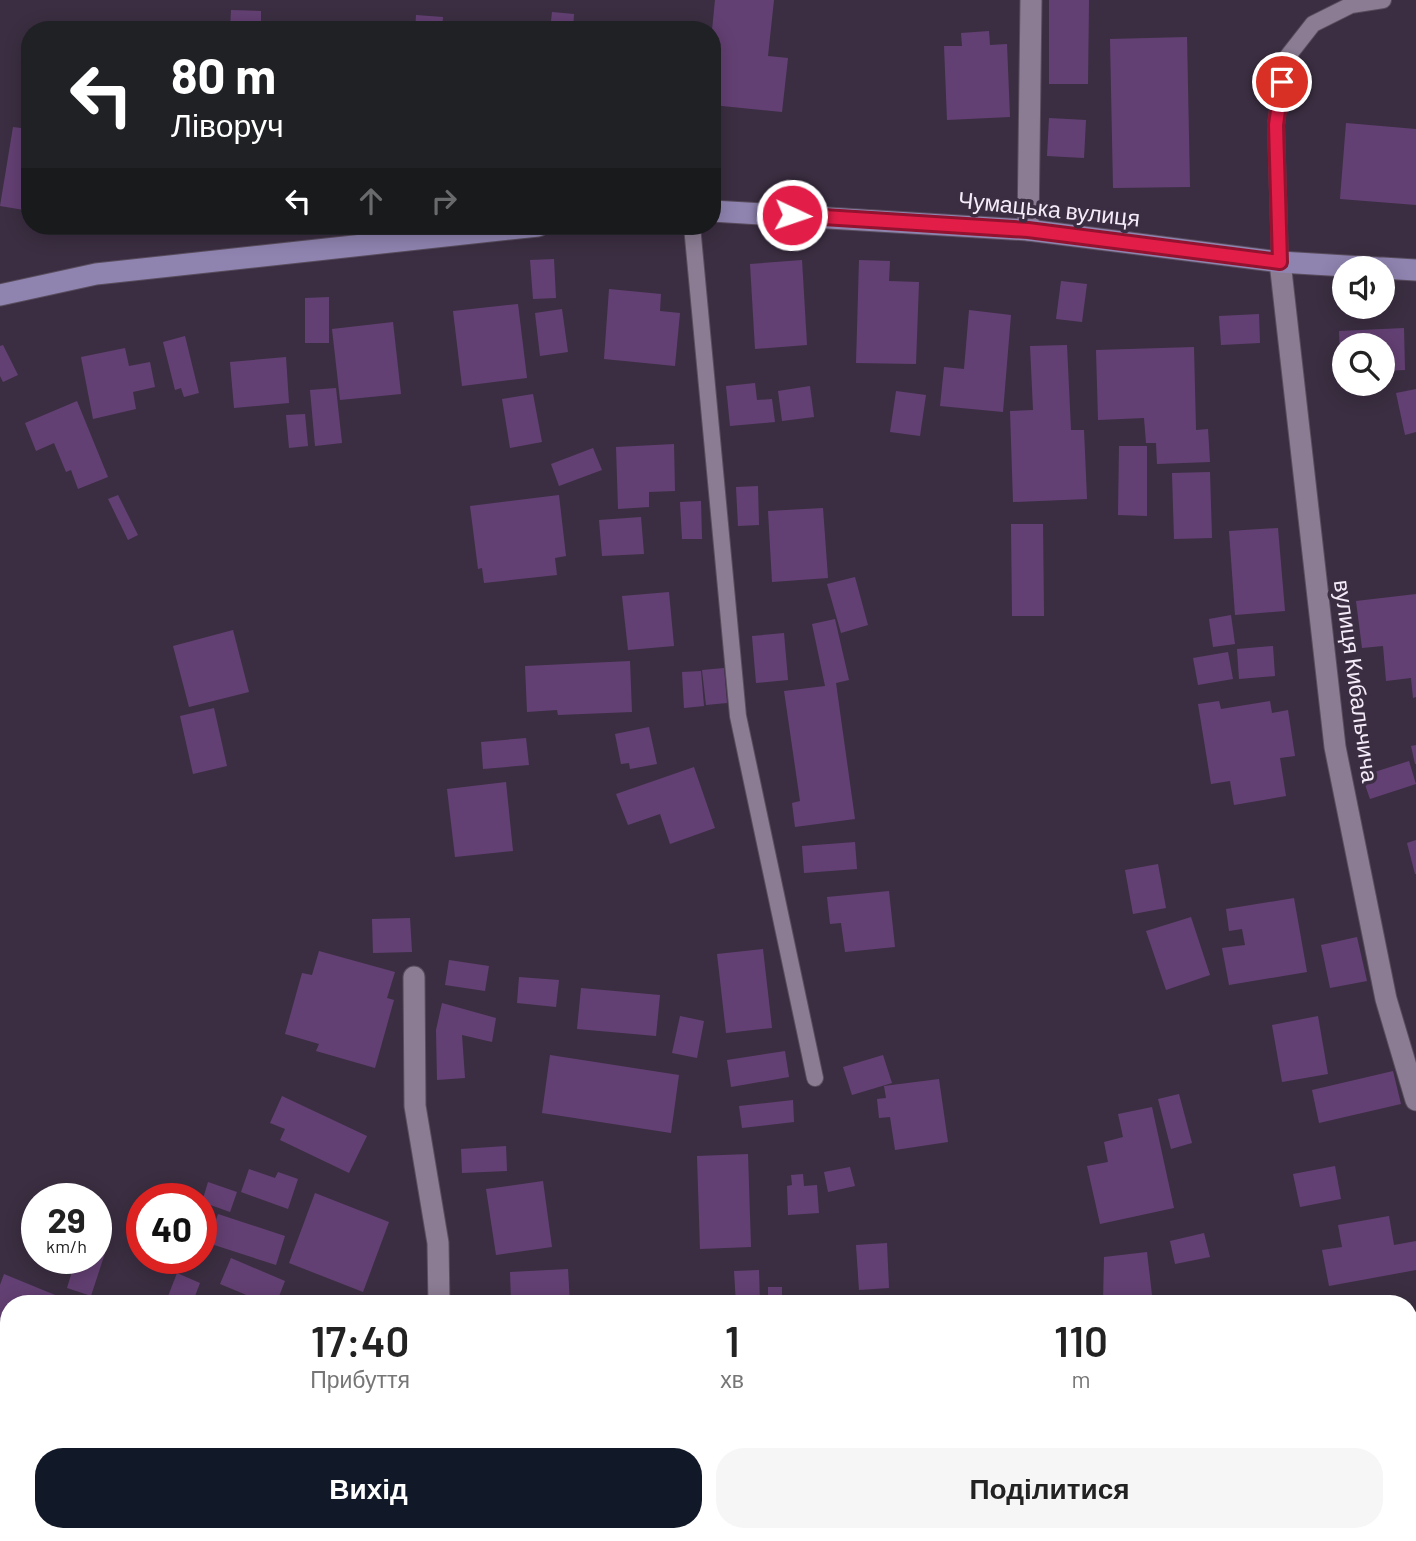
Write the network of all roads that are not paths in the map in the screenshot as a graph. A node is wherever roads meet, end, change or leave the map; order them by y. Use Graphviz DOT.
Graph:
graph roads {
  1 [pos="1031,0"];
  2 [pos="1383,0"];
  3 [pos="721,212"];
  4 [pos="1028,230"];
  5 [pos="455,235"];
  6 [pos="693,235"];
  7 [pos="1280,262"];
  8 [pos="1332,265"];
  9 [pos="1395,269"];
  10 [pos="1416,270"];
  11 [pos="0,295"];
  12 [pos="414,977"];
  13 [pos="815,1079"];
  14 [pos="1416,1100"];
  15 [pos="439,1295"];
  1 -- 4 [label="street"];
  2 -- 7 [label="lane"];
  3 -- 4 [label="street, Чумацька вулиця"];
  4 -- 7 [label="street, Чумацька вулиця"];
  5 -- 11 [label="street"];
  6 -- 13 [label="lane"];
  7 -- 8 [label="street, Чумацька вулиця"];
  7 -- 14 [label="street, вулиця Кибальчича"];
  9 -- 10 [label="street, Чумацька вулиця"];
  12 -- 15 [label="street"];
}
